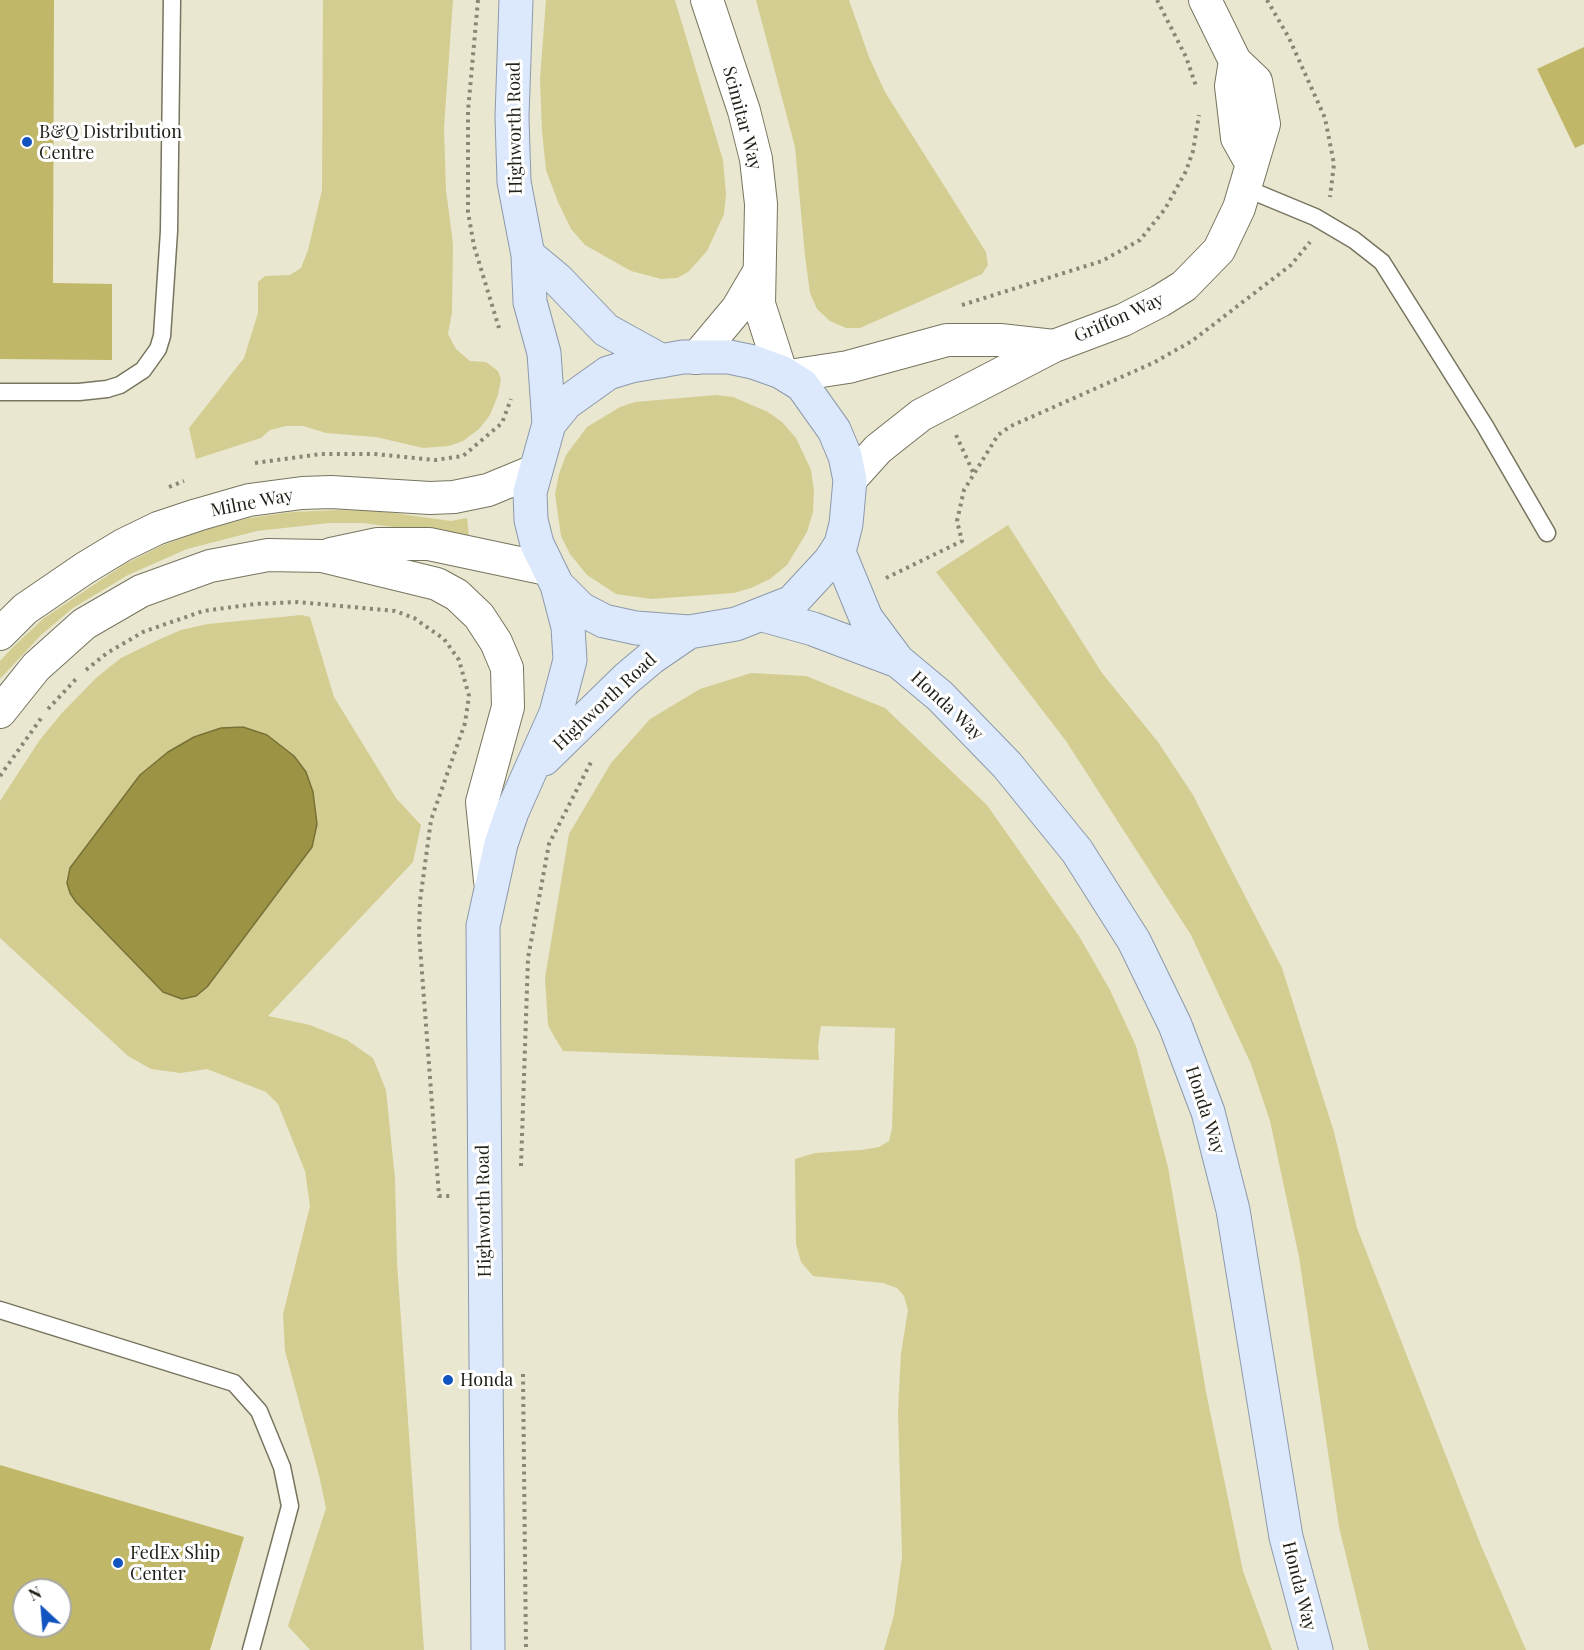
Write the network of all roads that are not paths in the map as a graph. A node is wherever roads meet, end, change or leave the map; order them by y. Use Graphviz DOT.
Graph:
graph roads {
  1 [pos="172,0"];
  2 [pos="516,0"];
  3 [pos="707,0"];
  4 [pos="1205,0"];
  5 [pos="1248,176"];
  6 [pos="528,255"];
  7 [pos="758,275"];
  8 [pos="1054,346"];
  9 [pos="696,358"];
  10 [pos="662,361"];
  11 [pos="785,374"];
  12 [pos="0,392"];
  13 [pos="549,424"];
  14 [pos="534,471"];
  15 [pos="850,480"];
  16 [pos="1547,533"];
  17 [pos="838,550"];
  18 [pos="322,556"];
  19 [pos="552,577"];
  20 [pos="763,615"];
  21 [pos="689,632"];
  22 [pos="0,634"];
  23 [pos="898,661"];
  24 [pos="0,712"];
  25 [pos="526,778"];
  26 [pos="491,885"];
  27 [pos="0,1310"];
  28 [pos="252,1650"];
  29 [pos="488,1650"];
  30 [pos="1316,1650"];
  1 -- 12 [label="lane"];
  2 -- 6 [label="main road, Highworth Road"];
  3 -- 7 [label="street, Scimitar Way"];
  4 -- 5 [label="street"];
  5 -- 8 [label="street, Griffon Way"];
  5 -- 16 [label="lane"];
  6 -- 10 [label="main road"];
  6 -- 13 [label="main road, Highworth Road"];
  7 -- 9 [label="street"];
  7 -- 11 [label="street, Scimitar Way"];
  8 -- 11 [label="street, Griffon Way"];
  8 -- 15 [label="street, Griffon Way"];
  9 -- 10 [label="main road"];
  9 -- 11 [label="main road"];
  10 -- 13 [label="main road"];
  11 -- 15 [label="main road"];
  13 -- 14 [label="main road, Highworth Road"];
  14 -- 19 [label="main road, Highworth Road"];
  14 -- 22 [label="street, Milne Way"];
  15 -- 17 [label="main road"];
  17 -- 20 [label="main road"];
  17 -- 23 [label="main road, Honda Way"];
  18 -- 19 [label="street"];
  18 -- 24 [label="street"];
  18 -- 26 [label="street"];
  19 -- 21 [label="main road"];
  19 -- 25 [label="main road, Highworth Road"];
  20 -- 21 [label="main road"];
  20 -- 23 [label="main road, Honda Way"];
  21 -- 25 [label="main road, Highworth Road"];
  23 -- 30 [label="main road, Honda Way"];
  25 -- 26 [label="main road, Highworth Road"];
  26 -- 29 [label="main road, Highworth Road"];
  27 -- 28 [label="lane"];
}
